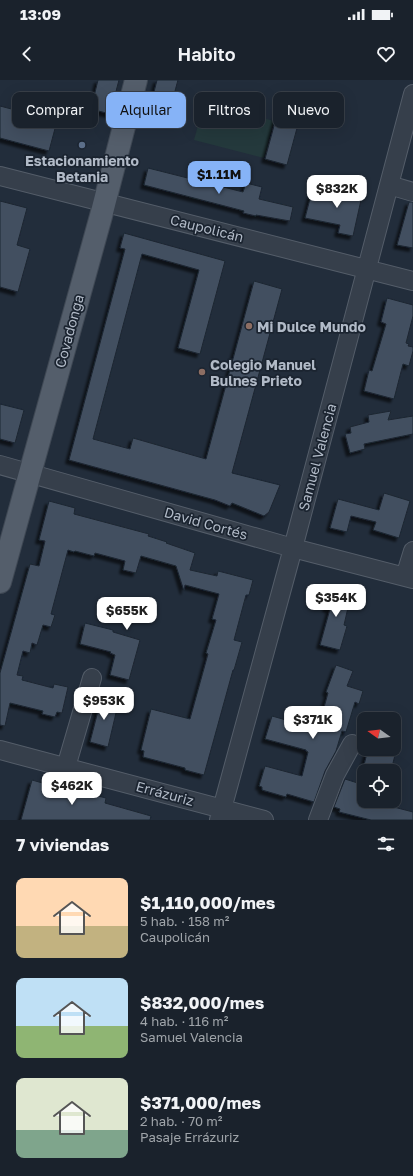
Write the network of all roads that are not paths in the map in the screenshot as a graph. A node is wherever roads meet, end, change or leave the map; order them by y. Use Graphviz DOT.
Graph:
graph roads {
  1 [pos="136,80"];
  2 [pos="413,94"];
  3 [pos="0,176"];
  4 [pos="388,185"];
  5 [pos="413,192"];
  6 [pos="104,202"];
  7 [pos="366,269"];
  8 [pos="413,281"];
  9 [pos="0,464"];
  10 [pos="30,473"];
  11 [pos="293,548"];
  12 [pos="413,551"];
  13 [pos="409,578"];
  14 [pos="0,582"];
  15 [pos="92,678"];
  16 [pos="352,744"];
  17 [pos="0,750"];
  18 [pos="66,767"];
  19 [pos="221,814"];
  20 [pos="264,820"];
  21 [pos="318,820"];
  1 -- 6 [label="main road, Covadonga"];
  2 -- 4 [label="street, Samuel Valencia"];
  3 -- 6 [label="street, Caupolicán"];
  4 -- 5 [label="street"];
  4 -- 7 [label="street, Samuel Valencia"];
  6 -- 7 [label="street, Caupolicán"];
  6 -- 10 [label="main road, Covadonga"];
  7 -- 8 [label="street, Caupolicán"];
  7 -- 11 [label="street, Samuel Valencia"];
  9 -- 10 [label="street, David Cortés"];
  10 -- 11 [label="street, David Cortés"];
  10 -- 14 [label="main road, Covadonga"];
  11 -- 13 [label="street, David Cortés"];
  11 -- 19 [label="street, Samuel Valencia"];
  12 -- 13 [label="street"];
  15 -- 18 [label="street"];
  16 -- 21 [label="street"];
  17 -- 18 [label="street, Errázuriz"];
  18 -- 19 [label="street, Errázuriz"];
  19 -- 20 [label="street, Errázuriz"];
}
